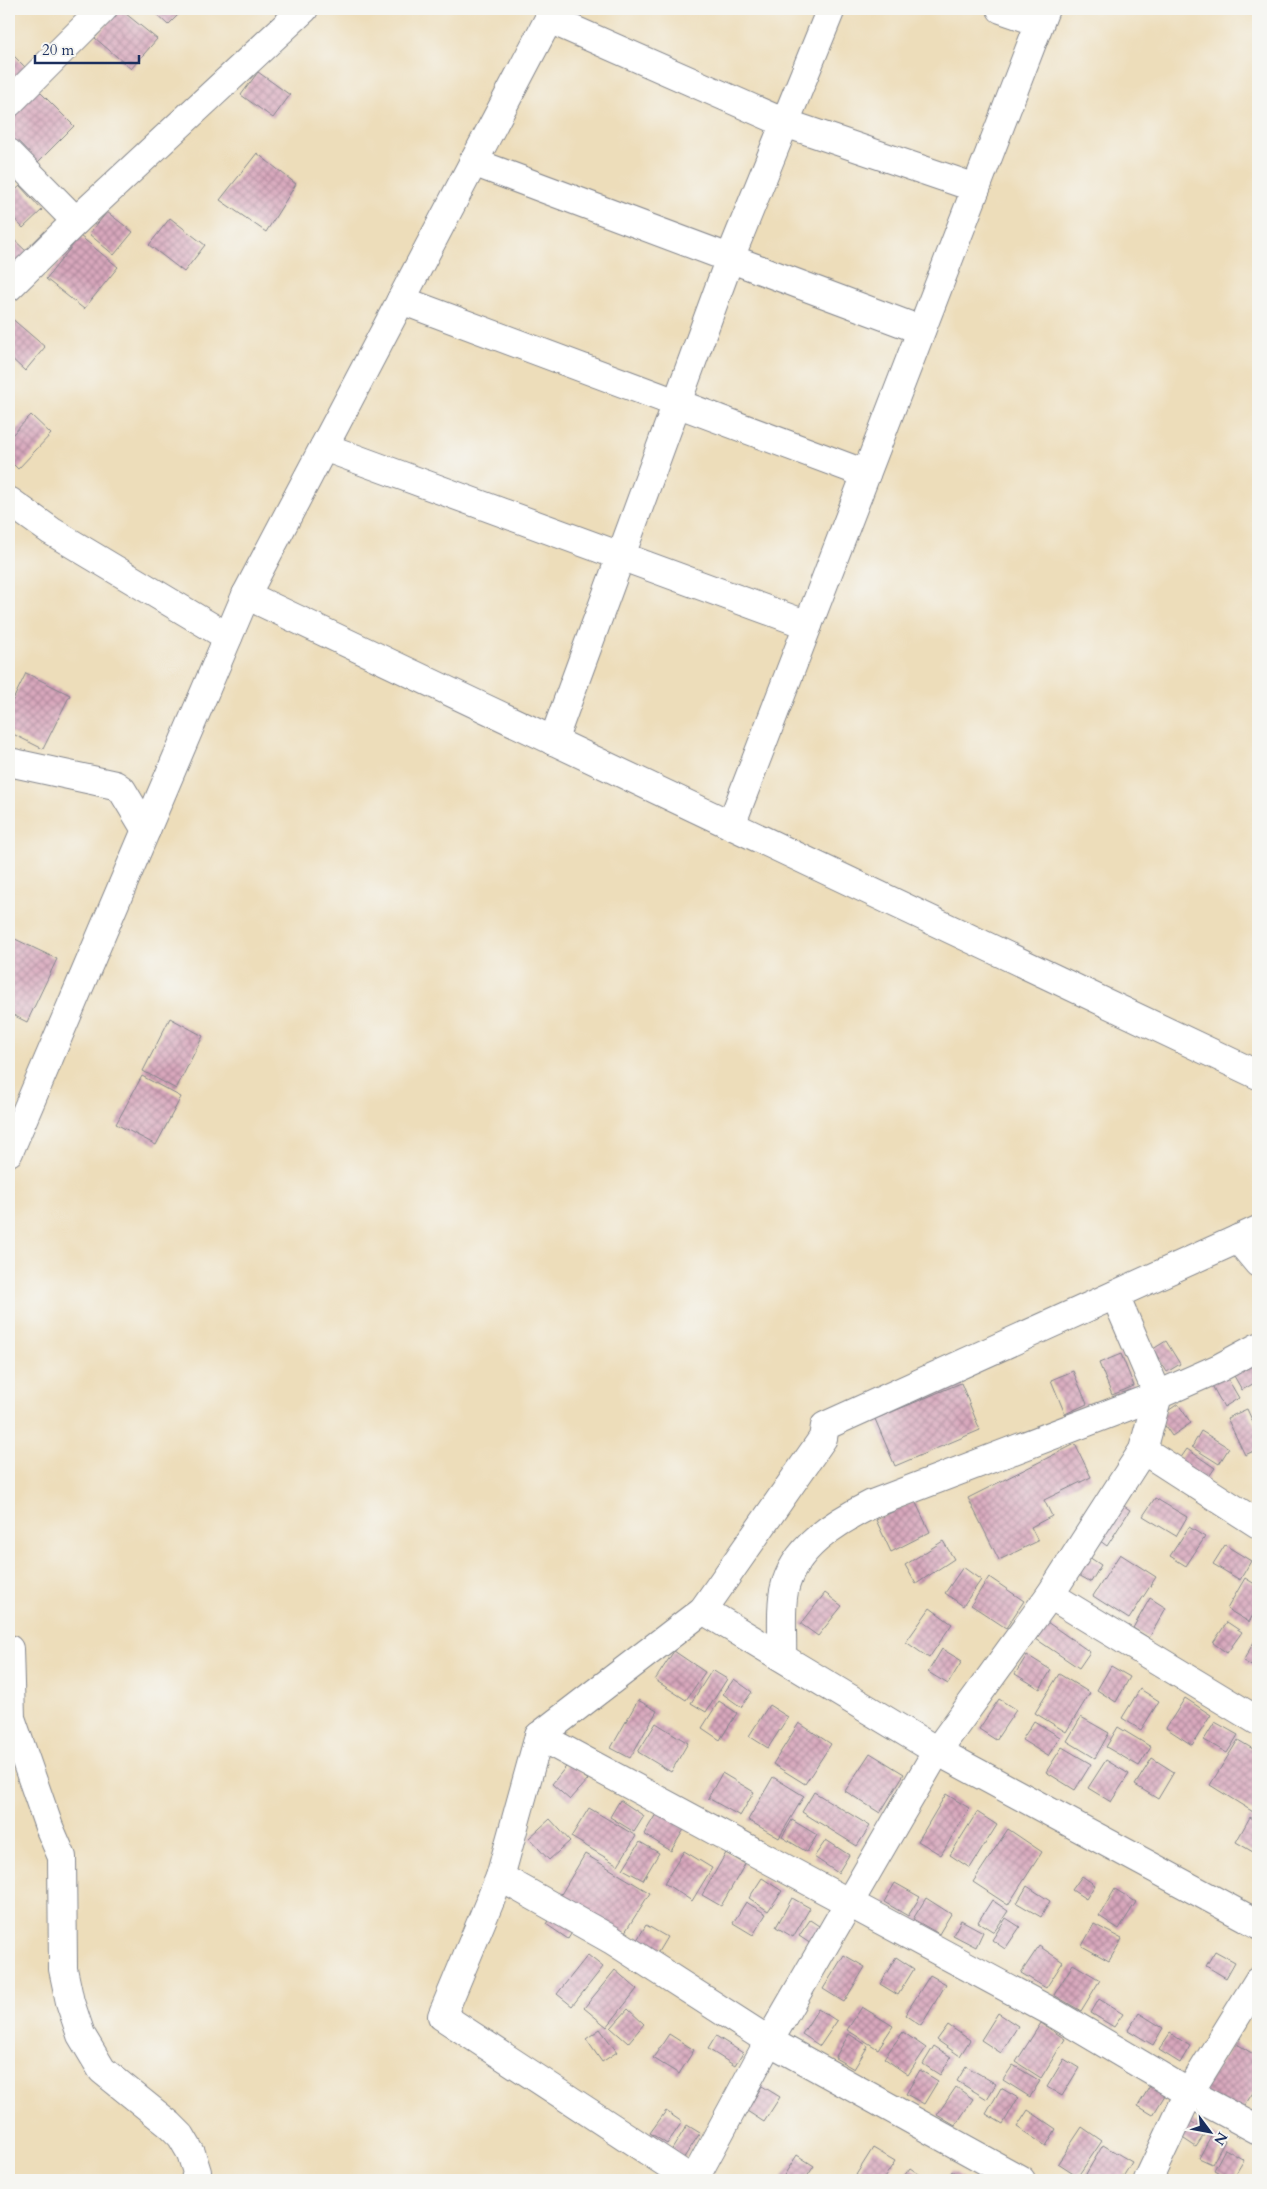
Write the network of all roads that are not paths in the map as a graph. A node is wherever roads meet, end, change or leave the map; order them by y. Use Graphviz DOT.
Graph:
graph roads {
  1 [pos="103,9"];
  2 [pos="304,9"];
  3 [pos="831,9"];
  4 [pos="1001,9"];
  5 [pos="551,14"];
  6 [pos="1042,15"];
  7 [pos="9,103"];
  8 [pos="785,123"];
  9 [pos="9,153"];
  10 [pos="473,162"];
  11 [pos="976,188"];
  12 [pos="76,221"];
  13 [pos="730,258"];
  14 [pos="9,287"];
  15 [pos="401,300"];
  16 [pos="921,330"];
  17 [pos="677,403"];
  18 [pos="324,447"];
  19 [pos="866,474"];
  20 [pos="11,506"];
  21 [pos="622,556"];
  22 [pos="246,595"];
  23 [pos="808,625"];
  24 [pos="228,637"];
  25 [pos="554,742"];
  26 [pos="9,762"];
  27 [pos="731,825"];
  28 [pos="146,830"];
  29 [pos="1258,1075"];
  30 [pos="9,1152"];
  31 [pos="1248,1234"];
  32 [pos="1258,1262"];
  33 [pos="1115,1294"];
  34 [pos="1258,1347"];
  35 [pos="1158,1395"];
  36 [pos="1143,1450"];
  37 [pos="1258,1524"];
  38 [pos="1050,1596"];
  39 [pos="704,1610"];
  40 [pos="9,1649"];
  41 [pos="782,1657"];
  42 [pos="1258,1721"];
  43 [pos="539,1736"];
  44 [pos="937,1751"];
  45 [pos="500,1877"];
  46 [pos="848,1903"];
  47 [pos="1258,1924"];
  48 [pos="1258,1981"];
  49 [pos="769,2041"];
  50 [pos="1189,2093"];
  51 [pos="1258,2130"];
  52 [pos="195,2180"];
  53 [pos="693,2180"];
  54 [pos="1021,2180"];
  55 [pos="1148,2180"];
  1 -- 7 [label="street"];
  2 -- 12 [label="street"];
  3 -- 8 [label="street"];
  4 -- 6 [label="street"];
  5 -- 8 [label="street"];
  5 -- 10 [label="street"];
  6 -- 11 [label="street"];
  8 -- 11 [label="street"];
  8 -- 13 [label="street"];
  9 -- 12 [label="street"];
  10 -- 13 [label="street"];
  10 -- 15 [label="street"];
  11 -- 16 [label="street"];
  12 -- 14 [label="street"];
  13 -- 16 [label="street"];
  13 -- 17 [label="street"];
  15 -- 17 [label="street"];
  15 -- 18 [label="street"];
  16 -- 19 [label="street"];
  17 -- 19 [label="street"];
  17 -- 21 [label="street"];
  18 -- 21 [label="street"];
  18 -- 22 [label="street"];
  19 -- 23 [label="street"];
  20 -- 24 [label="street"];
  21 -- 23 [label="street"];
  21 -- 25 [label="street"];
  22 -- 24 [label="street"];
  22 -- 25 [label="street"];
  23 -- 27 [label="street"];
  24 -- 28 [label="street"];
  25 -- 27 [label="street"];
  26 -- 28 [label="street"];
  27 -- 29 [label="street"];
  28 -- 30 [label="street"];
  31 -- 32 [label="street"];
  31 -- 33 [label="street"];
  33 -- 35 [label="street"];
  33 -- 39 [label="street"];
  34 -- 35 [label="street"];
  35 -- 36 [label="street"];
  35 -- 41 [label="street"];
  36 -- 37 [label="street"];
  36 -- 38 [label="street"];
  38 -- 42 [label="street"];
  38 -- 44 [label="street"];
  39 -- 41 [label="street"];
  39 -- 43 [label="street"];
  40 -- 52 [label="street"];
  41 -- 44 [label="street"];
  43 -- 45 [label="street"];
  43 -- 46 [label="street"];
  44 -- 46 [label="street"];
  44 -- 47 [label="street"];
  45 -- 49 [label="street"];
  45 -- 53 [label="street"];
  46 -- 49 [label="street"];
  46 -- 50 [label="street"];
  48 -- 50 [label="street"];
  49 -- 53 [label="street"];
  49 -- 54 [label="street"];
  50 -- 51 [label="street"];
  50 -- 55 [label="street"];
}
